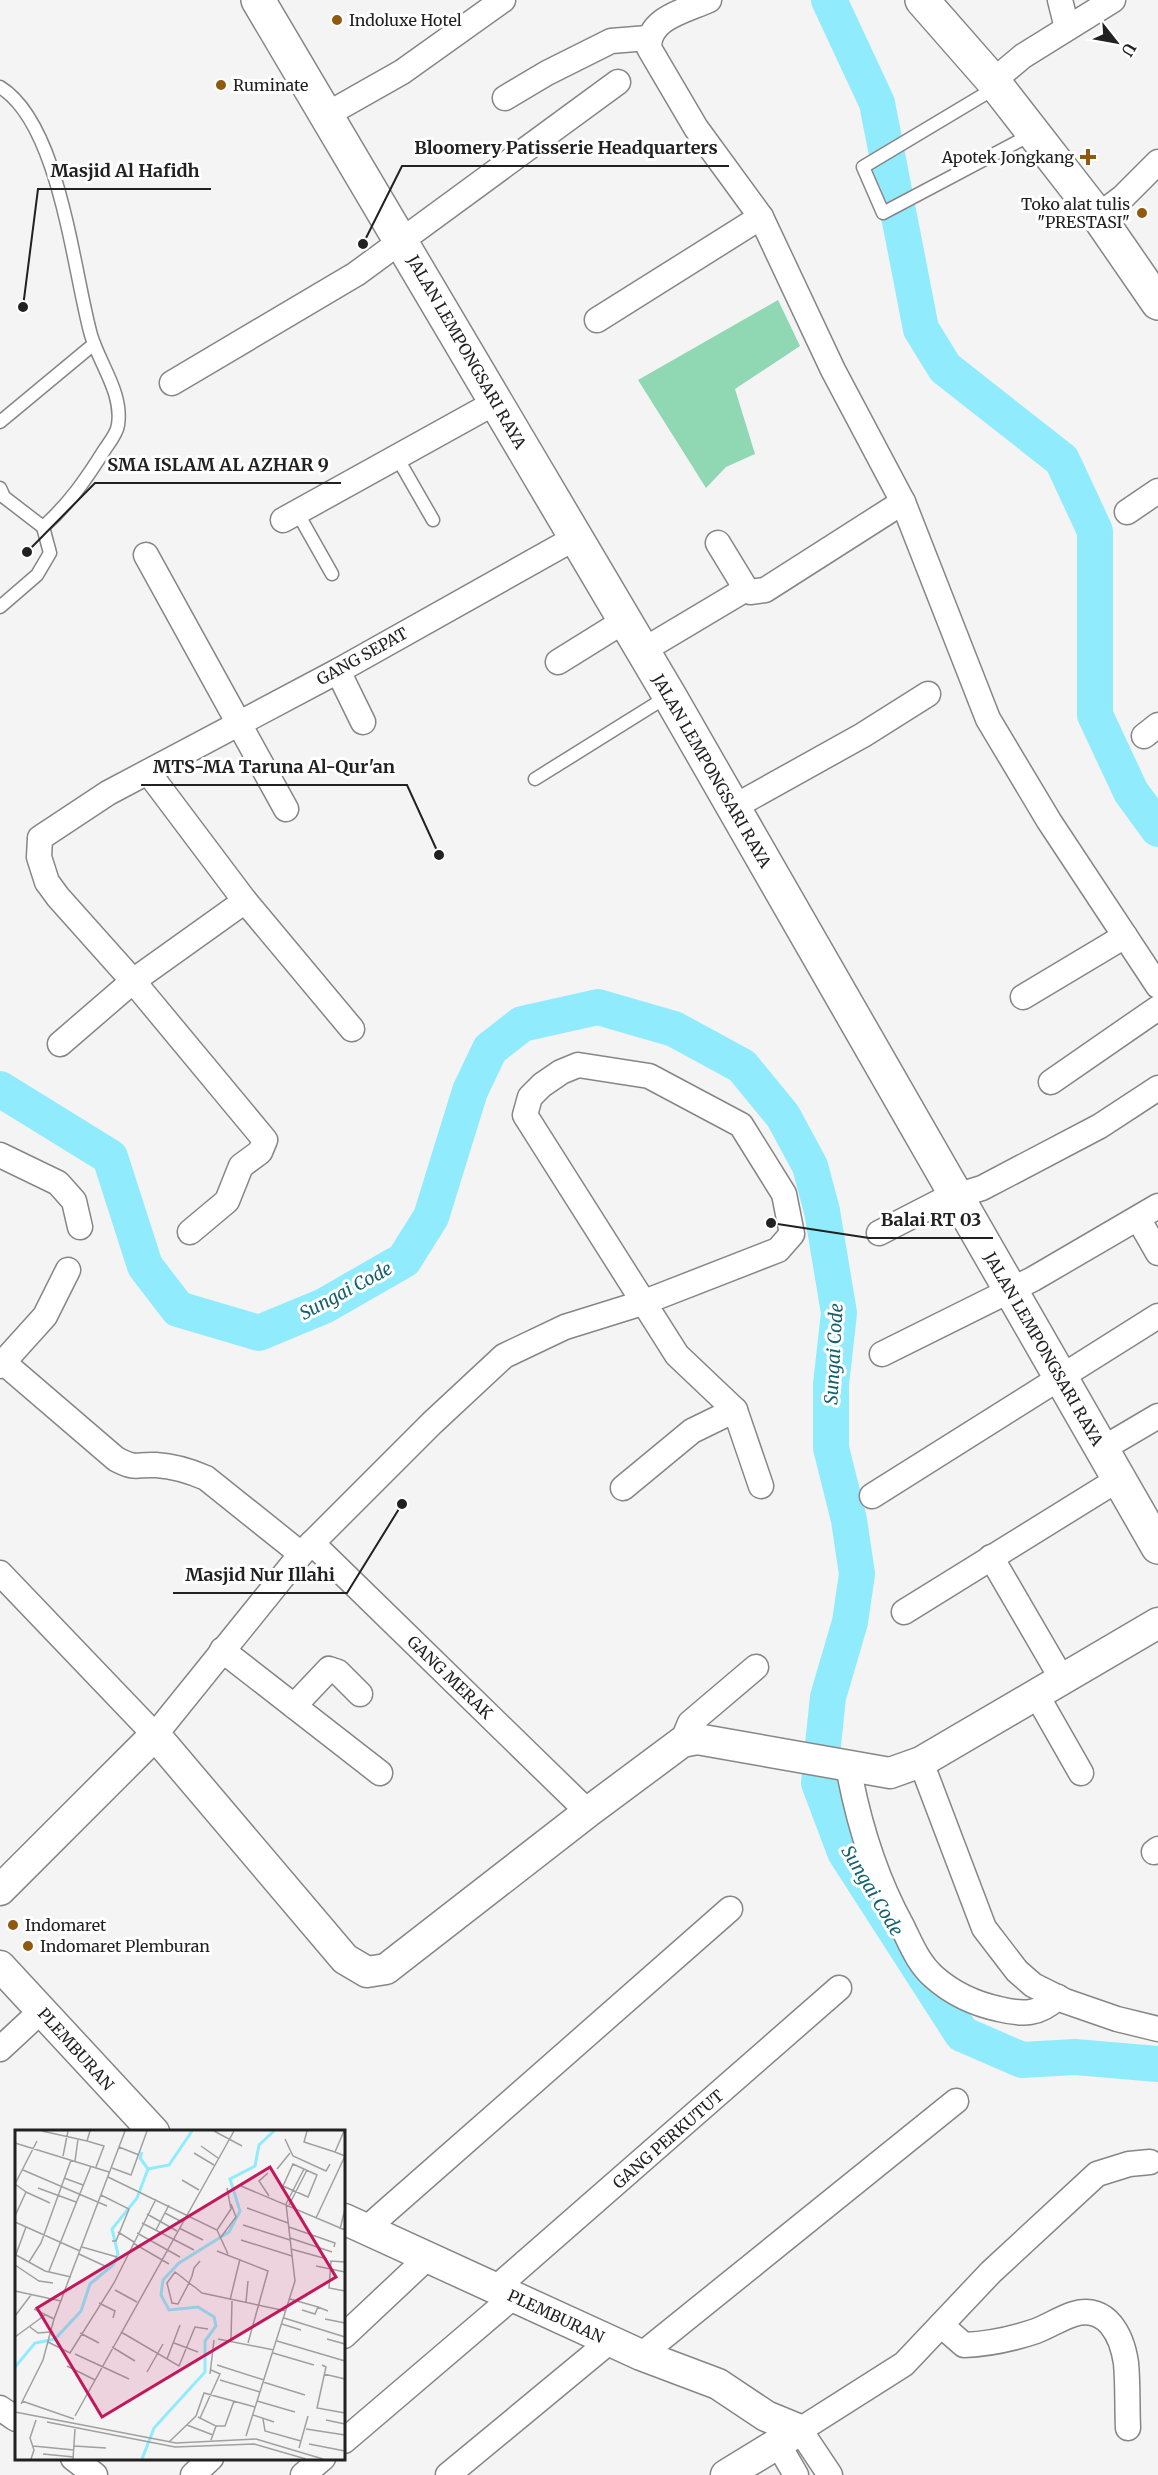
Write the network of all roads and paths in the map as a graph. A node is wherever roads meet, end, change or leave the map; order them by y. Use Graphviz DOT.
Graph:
graph roads {
  1 [pos="258,0"];
  2 [pos="503,0"];
  3 [pos="709,0"];
  4 [pos="922,0"];
  5 [pos="1060,0"];
  6 [pos="1113,0"];
  7 [pos="1067,28"];
  8 [pos="648,38"];
  9 [pos="618,82"];
  10 [pos="995,84"];
  11 [pos="0,87"];
  12 [pos="505,98"];
  13 [pos="326,115"];
  14 [pos="1033,133"];
  15 [pos="1158,162"];
  16 [pos="1098,216"];
  17 [pos="761,217"];
  18 [pos="401,240"];
  19 [pos="1158,303"];
  20 [pos="597,320"];
  21 [pos="94,344"];
  22 [pos="172,383"];
  23 [pos="496,402"];
  24 [pos="0,422"];
  25 [pos="398,459"];
  26 [pos="0,488"];
  27 [pos="1158,491"];
  28 [pos="903,502"];
  29 [pos="1127,512"];
  30 [pos="290,516"];
  31 [pos="433,520"];
  32 [pos="43,527"];
  33 [pos="575,538"];
  34 [pos="718,543"];
  35 [pos="146,555"];
  36 [pos="332,574"];
  37 [pos="746,589"];
  38 [pos="0,607"];
  39 [pos="624,621"];
  40 [pos="642,651"];
  41 [pos="558,662"];
  42 [pos="338,670"];
  43 [pos="928,694"];
  44 [pos="669,695"];
  45 [pos="239,721"];
  46 [pos="363,722"];
  47 [pos="148,772"];
  48 [pos="535,779"];
  49 [pos="732,808"];
  50 [pos="286,809"];
  51 [pos="244,901"];
  52 [pos="1125,936"];
  53 [pos="133,981"];
  54 [pos="1158,986"];
  55 [pos="1023,997"];
  56 [pos="1158,1008"];
  57 [pos="352,1029"];
  58 [pos="60,1044"];
  59 [pos="1052,1082"];
  60 [pos="1158,1088"];
  61 [pos="0,1155"];
  62 [pos="956,1195"];
  63 [pos="1148,1213"];
  64 [pos="80,1227"];
  65 [pos="190,1232"];
  66 [pos="879,1233"];
  67 [pos="1158,1253"];
  68 [pos="68,1270"];
  69 [pos="1010,1290"];
  70 [pos="642,1303"];
  71 [pos="1158,1316"];
  72 [pos="882,1354"];
  73 [pos="2,1364"];
  74 [pos="1063,1378"];
  75 [pos="735,1410"];
  76 [pos="1158,1416"];
  77 [pos="1102,1449"];
  78 [pos="1117,1480"];
  79 [pos="761,1486"];
  80 [pos="623,1488"];
  81 [pos="872,1496"];
  82 [pos="1155,1535"];
  83 [pos="306,1548"];
  84 [pos="991,1557"];
  85 [pos="0,1573"];
  86 [pos="904,1612"];
  87 [pos="1158,1623"];
  88 [pos="222,1650"];
  89 [pos="756,1667"];
  90 [pos="1062,1679"];
  91 [pos="360,1694"];
  92 [pos="1036,1694"];
  93 [pos="294,1706"];
  94 [pos="155,1735"];
  95 [pos="682,1742"];
  96 [pos="921,1762"];
  97 [pos="848,1766"];
  98 [pos="380,1773"];
  99 [pos="1081,1773"];
  100 [pos="588,1812"];
  101 [pos="0,1890"];
  102 [pos="730,1909"];
  103 [pos="0,1966"];
  104 [pos="839,1988"];
  105 [pos="1058,1997"];
  106 [pos="41,2011"];
  107 [pos="1158,2029"];
  108 [pos="0,2049"];
  109 [pos="956,2101"];
  110 [pos="152,2130"];
  111 [pos="1150,2162"];
  112 [pos="355,2224"];
  113 [pos="428,2257"];
  114 [pos="505,2292"];
  115 [pos="941,2325"];
  116 [pos="345,2335"];
  117 [pos="610,2340"];
  118 [pos="641,2355"];
  119 [pos="0,2408"];
  120 [pos="15,2418"];
  121 [pos="1128,2428"];
  122 [pos="789,2437"];
  123 [pos="345,2440"];
  124 [pos="209,2460"];
  125 [pos="321,2460"];
  126 [pos="193,2475"];
  127 [pos="303,2475"];
  128 [pos="448,2475"];
  129 [pos="726,2475"];
  130 [pos="796,2475"];
  131 [pos="830,2475"];
  1 -- 13 [label="main road, JALAN LEMPONGSARI RAYA"];
  2 -- 13 [label="street"];
  3 -- 8 [label="street"];
  4 -- 10 [label="main road"];
  5 -- 7 [label="street"];
  6 -- 7 [label="street"];
  7 -- 10 [label="street"];
  8 -- 12 [label="street"];
  8 -- 17 [label="street"];
  9 -- 18 [label="street"];
  10 -- 14 [label="main road"];
  10 -- 14 [label="lane"];
  11 -- 21 [label="lane"];
  13 -- 18 [label="main road, JALAN LEMPONGSARI RAYA"];
  14 -- 16 [label="main road"];
  15 -- 16 [label="street"];
  16 -- 19 [label="main road"];
  17 -- 20 [label="street"];
  17 -- 28 [label="street"];
  18 -- 22 [label="street"];
  18 -- 23 [label="main road, JALAN LEMPONGSARI RAYA"];
  21 -- 24 [label="lane"];
  21 -- 32 [label="lane"];
  23 -- 25 [label="street"];
  23 -- 33 [label="main road, JALAN LEMPONGSARI RAYA"];
  25 -- 30 [label="street"];
  25 -- 31 [label="lane"];
  26 -- 32 [label="lane"];
  27 -- 29 [label="street"];
  28 -- 37 [label="street"];
  28 -- 52 [label="street"];
  30 -- 36 [label="lane"];
  32 -- 38 [label="lane"];
  33 -- 39 [label="main road, JALAN LEMPONGSARI RAYA"];
  33 -- 42 [label="street, GANG SEPAT"];
  34 -- 37 [label="street"];
  35 -- 45 [label="street"];
  37 -- 40 [label="street"];
  39 -- 40 [label="main road, JALAN LEMPONGSARI RAYA"];
  39 -- 41 [label="street"];
  40 -- 44 [label="main road, JALAN LEMPONGSARI RAYA"];
  42 -- 45 [label="street, GANG SEPAT"];
  42 -- 46 [label="street"];
  43 -- 49 [label="street"];
  44 -- 48 [label="lane"];
  44 -- 49 [label="main road, JALAN LEMPONGSARI RAYA"];
  45 -- 47 [label="street, GANG SEPAT"];
  45 -- 50 [label="street"];
  47 -- 51 [label="street"];
  47 -- 53 [label="street, GANG SEPAT"];
  49 -- 62 [label="main road, JALAN LEMPONGSARI RAYA"];
  51 -- 53 [label="street"];
  51 -- 57 [label="street"];
  52 -- 54 [label="street"];
  52 -- 55 [label="street"];
  53 -- 58 [label="street"];
  53 -- 65 [label="street"];
  56 -- 59 [label="street"];
  60 -- 62 [label="street"];
  61 -- 64 [label="street"];
  62 -- 66 [label="street"];
  62 -- 69 [label="main road, JALAN LEMPONGSARI RAYA"];
  63 -- 67 [label="street"];
  63 -- 69 [label="street"];
  68 -- 73 [label="street"];
  69 -- 72 [label="street"];
  69 -- 74 [label="main road, JALAN LEMPONGSARI RAYA"];
  70 -- 70 [label="street"];
  70 -- 75 [label="street"];
  70 -- 83 [label="street"];
  71 -- 74 [label="street"];
  73 -- 83 [label="street, GANG MERAK"];
  74 -- 77 [label="main road, JALAN LEMPONGSARI RAYA"];
  74 -- 81 [label="street"];
  75 -- 79 [label="street"];
  75 -- 80 [label="street"];
  76 -- 77 [label="street"];
  77 -- 78 [label="main road, JALAN LEMPONGSARI RAYA"];
  78 -- 82 [label="main road, JALAN LEMPONGSARI RAYA"];
  78 -- 84 [label="street"];
  83 -- 88 [label="street"];
  83 -- 100 [label="street, GANG MERAK"];
  84 -- 86 [label="street"];
  84 -- 90 [label="street"];
  85 -- 94 [label="street"];
  87 -- 90 [label="street"];
  88 -- 93 [label="street"];
  88 -- 94 [label="street"];
  89 -- 95 [label="street"];
  90 -- 92 [label="street"];
  91 -- 93 [label="street"];
  92 -- 96 [label="street"];
  92 -- 99 [label="street"];
  93 -- 98 [label="street"];
  94 -- 100 [label="street"];
  94 -- 101 [label="street"];
  95 -- 97 [label="street"];
  95 -- 100 [label="street"];
  96 -- 97 [label="street"];
  96 -- 105 [label="street"];
  97 -- 105 [label="street"];
  102 -- 112 [label="street"];
  103 -- 106 [label="street, PLEMBURAN"];
  104 -- 114 [label="street, GANG PERKUTUT"];
  105 -- 107 [label="street"];
  106 -- 108 [label="street"];
  106 -- 110 [label="street, PLEMBURAN"];
  109 -- 118 [label="street"];
  111 -- 115 [label="street"];
  112 -- 113 [label="street, PLEMBURAN"];
  113 -- 114 [label="street, PLEMBURAN"];
  113 -- 116 [label="street"];
  114 -- 117 [label="street, PLEMBURAN"];
  114 -- 123 [label="street, GANG PERKUTUT"];
  115 -- 121 [label="street"];
  115 -- 122 [label="street"];
  117 -- 118 [label="street, PLEMBURAN"];
  117 -- 128 [label="street"];
  118 -- 122 [label="street, PLEMBURAN"];
  119 -- 120 [label="street"];
  122 -- 129 [label="street"];
  122 -- 130 [label="street"];
  122 -- 131 [label="street"];
  124 -- 126 [label="street"];
  125 -- 127 [label="street"];
}
